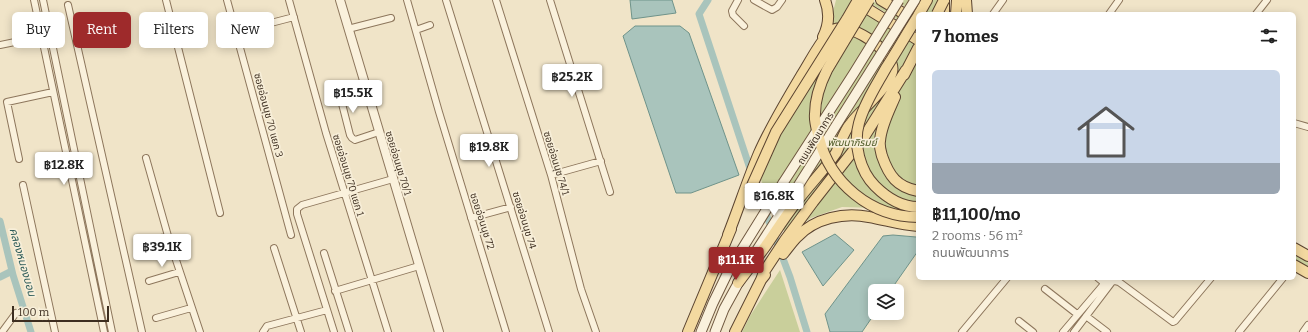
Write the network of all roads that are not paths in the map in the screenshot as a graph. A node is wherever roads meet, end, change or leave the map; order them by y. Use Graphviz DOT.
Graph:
graph roads {
  1 [pos="34,0"];
  2 [pos="43,0"];
  3 [pos="166,0"];
  4 [pos="227,0"];
  5 [pos="289,0"];
  6 [pos="340,0"];
  7 [pos="407,0"];
  8 [pos="446,0"];
  9 [pos="496,0"];
  10 [pos="550,0"];
  11 [pos="738,0"];
  12 [pos="754,0"];
  13 [pos="782,0"];
  14 [pos="825,0"];
  15 [pos="853,0"];
  16 [pos="858,0"];
  17 [pos="869,0"];
  18 [pos="881,0"];
  19 [pos="899,0"];
  20 [pos="915,0"];
  21 [pos="927,0"];
  22 [pos="944,0"];
  23 [pos="957,0"];
  24 [pos="966,0"];
  25 [pos="1003,0"];
  26 [pos="1119,0"];
  27 [pos="1267,0"];
  28 [pos="68,5"];
  29 [pos="36,12"];
  30 [pos="45,12"];
  31 [pos="921,12"];
  32 [pos="938,12"];
  33 [pos="944,12"];
  34 [pos="956,12"];
  35 [pos="967,12"];
  36 [pos="995,12"];
  37 [pos="1110,12"];
  38 [pos="1258,12"];
  39 [pos="294,17"];
  40 [pos="391,18"];
  41 [pos="916,20"];
  42 [pos="916,21"];
  43 [pos="274,22"];
  44 [pos="430,25"];
  45 [pos="744,26"];
  46 [pos="348,28"];
  47 [pos="416,30"];
  48 [pos="901,30"];
  49 [pos="916,39"];
  50 [pos="12,42"];
  51 [pos="0,45"];
  52 [pos="916,45"];
  53 [pos="44,48"];
  54 [pos="53,48"];
  55 [pos="916,51"];
  56 [pos="814,55"];
  57 [pos="906,70"];
  58 [pos="364,83"];
  59 [pos="53,92"];
  60 [pos="1296,124"];
  61 [pos="1308,127"];
  62 [pos="379,132"];
  63 [pos="146,158"];
  64 [pos="19,160"];
  65 [pos="601,161"];
  66 [pos="551,175"];
  67 [pos="393,179"];
  68 [pos="23,185"];
  69 [pos="748,188"];
  70 [pos="916,190"];
  71 [pos="610,192"];
  72 [pos="344,194"];
  73 [pos="511,207"];
  74 [pos="916,207"];
  75 [pos="220,213"];
  76 [pos="916,217"];
  77 [pos="471,218"];
  78 [pos="778,222"];
  79 [pos="916,226"];
  80 [pos="291,235"];
  81 [pos="168,236"];
  82 [pos="142,243"];
  83 [pos="788,243"];
  84 [pos="274,248"];
  85 [pos="1296,249"];
  86 [pos="324,253"];
  87 [pos="1308,256"];
  88 [pos="419,266"];
  89 [pos="1296,266"];
  90 [pos="179,272"];
  91 [pos="1308,273"];
  92 [pos="371,280"];
  93 [pos="1005,280"];
  94 [pos="1100,280"];
  95 [pos="1107,280"];
  96 [pos="1115,280"];
  97 [pos="1115,280"];
  98 [pos="1209,280"];
  99 [pos="1281,280"];
  100 [pos="149,281"];
  101 [pos="738,283"];
  102 [pos="1104,284"];
  103 [pos="1046,289"];
  104 [pos="335,291"];
  105 [pos="191,308"];
  106 [pos="327,310"];
  107 [pos="16,313"];
  108 [pos="1077,314"];
  109 [pos="1086,316"];
  110 [pos="156,318"];
  111 [pos="296,318"];
  112 [pos="1019,321"];
  113 [pos="1308,325"];
  114 [pos="264,331"];
  115 [pos="2,332"];
  116 [pos="55,332"];
  117 [pos="104,332"];
  118 [pos="112,332"];
  119 [pos="142,332"];
  120 [pos="200,332"];
  121 [pos="301,332"];
  122 [pos="334,332"];
  123 [pos="349,332"];
  124 [pos="388,332"];
  125 [pos="439,332"];
  126 [pos="506,332"];
  127 [pos="549,332"];
  128 [pos="596,332"];
  129 [pos="688,332"];
  130 [pos="701,332"];
  131 [pos="715,332"];
  132 [pos="735,332"];
  133 [pos="962,332"];
  134 [pos="1033,332"];
  135 [pos="1063,332"];
  136 [pos="1074,332"];
  137 [pos="1107,332"];
  138 [pos="1239,332"];
  139 [pos="1303,332"];
  1 -- 29 [label="street"];
  2 -- 30 [label="street"];
  3 -- 75 [label="street"];
  4 -- 80 [label="street, ซอยอ่อนนุช 70 แยก 3"];
  5 -- 39 [label="street, ซอยอ่อนนุช 70 แยก 1"];
  6 -- 46 [label="street, ซอยอ่อนนุช 70/1"];
  7 -- 47 [label="street, ซอยอ่อนนุช 72"];
  8 -- 73 [label="street, ซอยอ่อนนุช 74"];
  9 -- 66 [label="street, ซอยอ่อนนุช 74/1"];
  10 -- 65 [label="street"];
  11 -- 45 [label="street"];
  12 -- 13 [label="street"];
  14 -- 56 [label="main road"];
  15 -- 48 [label="main road"];
  16 -- 69 [label="main road, bridge"];
  17 -- 76 [label="main road, bridge"];
  18 -- 42 [label="main road"];
  19 -- 130 [label="main road, ถนนพัฒนาการ, bridge"];
  20 -- 78 [label="main road, ถนนพัฒนาการ, bridge"];
  21 -- 31 [label="main road"];
  22 -- 32 [label="main road, bridge"];
  22 -- 33 [label="main road"];
  23 -- 34 [label="main road"];
  24 -- 35 [label="main road"];
  25 -- 36 [label="street"];
  26 -- 37 [label="street"];
  27 -- 38 [label="street"];
  28 -- 119 [label="street"];
  39 -- 43 [label="street"];
  39 -- 72 [label="street, ซอยอ่อนนุช 70 แยก 1"];
  40 -- 46 [label="street"];
  41 -- 74 [label="main road, bridge"];
  44 -- 47 [label="street"];
  46 -- 58 [label="street, ซอยอ่อนนุช 70/1"];
  47 -- 77 [label="street, ซอยอ่อนนุช 72"];
  48 -- 49 [label="main road"];
  48 -- 52 [label="main road"];
  50 -- 51 [label="street"];
  53 -- 59 [label="street"];
  54 -- 118 [label="street"];
  55 -- 57 [label="main road"];
  56 -- 69 [label="main road"];
  56 -- 78 [label="main road"];
  57 -- 70 [label="main road"];
  57 -- 83 [label="main road"];
  58 -- 62 [label="street, ซอยอ่อนนุช 70/1"];
  58 -- 62 [label="street"];
  59 -- 64 [label="street"];
  59 -- 117 [label="street"];
  60 -- 61 [label="street"];
  62 -- 67 [label="street, ซอยอ่อนนุช 70/1"];
  63 -- 81 [label="street"];
  65 -- 66 [label="street"];
  65 -- 71 [label="street"];
  66 -- 128 [label="street, ซอยอ่อนนุช 74/1"];
  67 -- 72 [label="street"];
  67 -- 88 [label="street, ซอยอ่อนนุช 70/1"];
  68 -- 116 [label="street"];
  69 -- 129 [label="main road"];
  72 -- 92 [label="street, ซอยอ่อนนุช 70 แยก 1"];
  72 -- 106 [label="street"];
  73 -- 77 [label="street"];
  73 -- 127 [label="street, ซอยอ่อนนุช 74"];
  77 -- 126 [label="street, ซอยอ่อนนุช 72"];
  78 -- 101 [label="main road"];
  79 -- 83 [label="main road"];
  81 -- 82 [label="street"];
  81 -- 90 [label="street"];
  83 -- 132 [label="main road"];
  84 -- 111 [label="street"];
  85 -- 87 [label="main road"];
  86 -- 104 [label="street"];
  88 -- 92 [label="street"];
  88 -- 125 [label="street, ซอยอ่อนนุช 70/1"];
  89 -- 91 [label="main road"];
  90 -- 100 [label="street"];
  90 -- 105 [label="street"];
  92 -- 104 [label="street"];
  92 -- 124 [label="street, ซอยอ่อนนุช 70 แยก 1"];
  93 -- 133 [label="street"];
  94 -- 102 [label="street"];
  95 -- 102 [label="street"];
  96 -- 98 [label="street"];
  97 -- 109 [label="street"];
  99 -- 138 [label="street"];
  101 -- 131 [label="main road"];
  102 -- 108 [label="street"];
  103 -- 108 [label="street"];
  104 -- 123 [label="street"];
  105 -- 110 [label="street"];
  105 -- 120 [label="street"];
  106 -- 111 [label="street"];
  106 -- 122 [label="street"];
  107 -- 115 [label="street"];
  108 -- 135 [label="street"];
  109 -- 136 [label="street"];
  109 -- 137 [label="street"];
  111 -- 114 [label="street"];
  111 -- 121 [label="street"];
  112 -- 134 [label="street"];
  113 -- 139 [label="street"];
}
